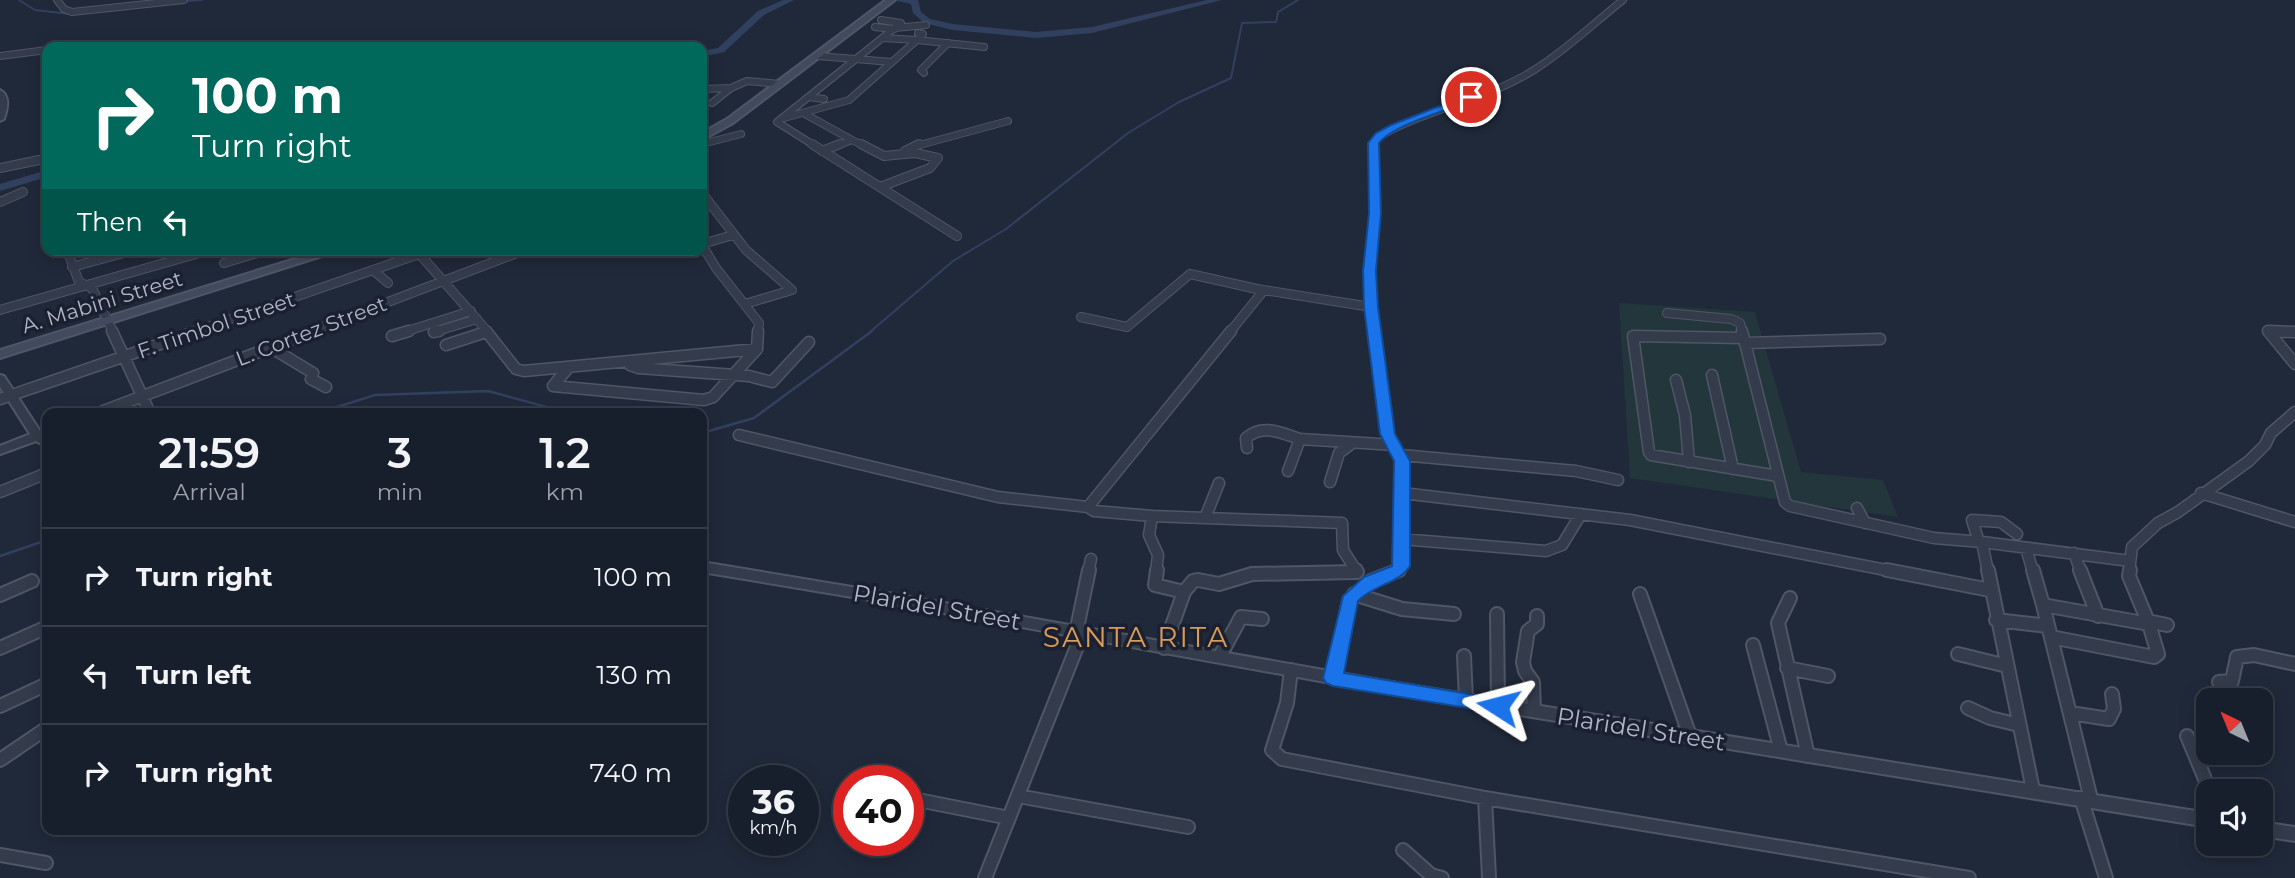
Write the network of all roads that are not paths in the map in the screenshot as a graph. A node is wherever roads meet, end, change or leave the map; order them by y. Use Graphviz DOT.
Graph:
graph roads {
  1 [pos="57,0"];
  2 [pos="184,0"];
  3 [pos="891,0"];
  4 [pos="1623,0"];
  5 [pos="881,20"];
  6 [pos="926,25"];
  7 [pos="876,29"];
  8 [pos="893,29"];
  9 [pos="883,38"];
  10 [pos="915,39"];
  11 [pos="948,43"];
  12 [pos="984,47"];
  13 [pos="941,50"];
  14 [pos="42,51"];
  15 [pos="0,55"];
  16 [pos="818,56"];
  17 [pos="857,59"];
  18 [pos="892,62"];
  19 [pos="925,72"];
  20 [pos="780,84"];
  21 [pos="731,88"];
  22 [pos="707,89"];
  23 [pos="0,92"];
  24 [pos="808,97"];
  25 [pos="824,99"];
  26 [pos="712,103"];
  27 [pos="805,114"];
  28 [pos="0,119"];
  29 [pos="780,119"];
  30 [pos="1008,121"];
  31 [pos="741,134"];
  32 [pos="707,135"];
  33 [pos="852,140"];
  34 [pos="707,143"];
  35 [pos="822,151"];
  36 [pos="898,155"];
  37 [pos="39,160"];
  38 [pos="0,168"];
  39 [pos="880,187"];
  40 [pos="23,192"];
  41 [pos="707,200"];
  42 [pos="0,202"];
  43 [pos="733,235"];
  44 [pos="957,236"];
  45 [pos="707,243"];
  46 [pos="707,253"];
  47 [pos="69,256"];
  48 [pos="113,256"];
  49 [pos="189,256"];
  50 [pos="247,256"];
  51 [pos="316,256"];
  52 [pos="408,256"];
  53 [pos="421,256"];
  54 [pos="509,256"];
  55 [pos="224,263"];
  56 [pos="72,267"];
  57 [pos="373,270"];
  58 [pos="441,281"];
  59 [pos="388,283"];
  60 [pos="88,285"];
  61 [pos="1264,290"];
  62 [pos="745,304"];
  63 [pos="1371,307"];
  64 [pos="0,310"];
  65 [pos="471,311"];
  66 [pos="1667,313"];
  67 [pos="1081,317"];
  68 [pos="107,319"];
  69 [pos="477,319"];
  70 [pos="434,332"];
  71 [pos="486,332"];
  72 [pos="2295,332"];
  73 [pos="392,336"];
  74 [pos="1880,339"];
  75 [pos="1744,340"];
  76 [pos="809,342"];
  77 [pos="446,345"];
  78 [pos="270,347"];
  79 [pos="757,349"];
  80 [pos="0,354"];
  81 [pos="124,357"];
  82 [pos="631,362"];
  83 [pos="2295,364"];
  84 [pos="568,368"];
  85 [pos="733,374"];
  86 [pos="1712,375"];
  87 [pos="0,378"];
  88 [pos="1676,380"];
  89 [pos="326,387"];
  90 [pos="143,396"];
  91 [pos="5,397"];
  92 [pos="111,408"];
  93 [pos="148,408"];
  94 [pos="2295,412"];
  95 [pos="42,435"];
  96 [pos="739,435"];
  97 [pos="42,438"];
  98 [pos="1300,439"];
  99 [pos="1352,443"];
  100 [pos="1247,448"];
  101 [pos="0,450"];
  102 [pos="1398,450"];
  103 [pos="1689,462"];
  104 [pos="1733,469"];
  105 [pos="1288,471"];
  106 [pos="42,475"];
  107 [pos="1778,477"];
  108 [pos="1618,480"];
  109 [pos="1330,482"];
  110 [pos="1219,483"];
  111 [pos="0,492"];
  112 [pos="1402,493"];
  113 [pos="2201,493"];
  114 [pos="1088,507"];
  115 [pos="1857,508"];
  116 [pos="1581,514"];
  117 [pos="1152,516"];
  118 [pos="1205,518"];
  119 [pos="2295,522"];
  120 [pos="1865,523"];
  121 [pos="2017,534"];
  122 [pos="1401,539"];
  123 [pos="1981,542"];
  124 [pos="2026,548"];
  125 [pos="2074,553"];
  126 [pos="1091,559"];
  127 [pos="2130,561"];
  128 [pos="707,568"];
  129 [pos="1357,572"];
  130 [pos="32,581"];
  131 [pos="1371,581"];
  132 [pos="1990,590"];
  133 [pos="1184,592"];
  134 [pos="1354,594"];
  135 [pos="1640,594"];
  136 [pos="0,595"];
  137 [pos="1790,598"];
  138 [pos="2043,605"];
  139 [pos="1454,614"];
  140 [pos="1497,614"];
  141 [pos="2098,615"];
  142 [pos="1537,616"];
  143 [pos="1262,620"];
  144 [pos="1996,620"];
  145 [pos="2148,622"];
  146 [pos="2167,625"];
  147 [pos="42,629"];
  148 [pos="2049,631"];
  149 [pos="1076,633"];
  150 [pos="1753,645"];
  151 [pos="0,648"];
  152 [pos="1164,648"];
  153 [pos="1958,654"];
  154 [pos="1220,656"];
  155 [pos="1464,656"];
  156 [pos="2295,664"];
  157 [pos="2007,666"];
  158 [pos="1787,668"];
  159 [pos="1291,670"];
  160 [pos="1828,676"];
  161 [pos="1333,678"];
  162 [pos="2219,682"];
  163 [pos="42,686"];
  164 [pos="2112,694"];
  165 [pos="1466,700"];
  166 [pos="0,706"];
  167 [pos="1498,706"];
  168 [pos="1968,708"];
  169 [pos="1534,711"];
  170 [pos="2070,713"];
  171 [pos="2019,726"];
  172 [pos="42,731"];
  173 [pos="1690,736"];
  174 [pos="2187,736"];
  175 [pos="1781,751"];
  176 [pos="1808,756"];
  177 [pos="0,760"];
  178 [pos="2205,779"];
  179 [pos="2033,790"];
  180 [pos="1018,796"];
  181 [pos="1485,798"];
  182 [pos="2086,798"];
  183 [pos="924,801"];
  184 [pos="1009,818"];
  185 [pos="2196,818"];
  186 [pos="1188,827"];
  187 [pos="2273,831"];
  188 [pos="2295,834"];
  189 [pos="1403,850"];
  190 [pos="0,855"];
  191 [pos="46,863"];
  192 [pos="2103,875"];
  193 [pos="985,878"];
  194 [pos="1442,878"];
  195 [pos="1489,878"];
  196 [pos="1969,878"];
  1 -- 2 [label="street"];
  3 -- 16 [label="main road"];
  4 -- 63 [label="street"];
  5 -- 8 [label="street"];
  6 -- 8 [label="street"];
  7 -- 8 [label="street"];
  8 -- 9 [label="street"];
  9 -- 10 [label="street"];
  9 -- 17 [label="street"];
  10 -- 11 [label="street"];
  10 -- 13 [label="street"];
  10 -- 18 [label="street"];
  11 -- 12 [label="street"];
  11 -- 13 [label="street"];
  13 -- 19 [label="street"];
  14 -- 15 [label="street"];
  16 -- 17 [label="street"];
  16 -- 20 [label="main road"];
  17 -- 18 [label="street"];
  17 -- 24 [label="street"];
  18 -- 27 [label="street"];
  20 -- 21 [label="street"];
  20 -- 32 [label="main road"];
  21 -- 22 [label="street"];
  21 -- 26 [label="street"];
  23 -- 28 [label="street"];
  24 -- 25 [label="street"];
  24 -- 29 [label="street"];
  27 -- 29 [label="street"];
  27 -- 33 [label="street"];
  29 -- 35 [label="street"];
  30 -- 36 [label="street"];
  31 -- 34 [label="street"];
  33 -- 35 [label="street"];
  33 -- 36 [label="street"];
  35 -- 39 [label="street"];
  36 -- 39 [label="street"];
  37 -- 38 [label="street"];
  39 -- 44 [label="street"];
  40 -- 42 [label="street"];
  41 -- 43 [label="street"];
  43 -- 45 [label="street"];
  43 -- 62 [label="street"];
  46 -- 62 [label="street"];
  47 -- 56 [label="street"];
  48 -- 56 [label="street"];
  49 -- 60 [label="street"];
  50 -- 55 [label="street"];
  51 -- 68 [label="main road, A. Mabini Street"];
  52 -- 57 [label="street, F. Timbol Street"];
  53 -- 58 [label="street"];
  54 -- 58 [label="street, L. Cortez Street"];
  56 -- 60 [label="street"];
  57 -- 59 [label="street"];
  57 -- 81 [label="street, F. Timbol Street"];
  58 -- 65 [label="street"];
  58 -- 78 [label="street, L. Cortez Street"];
  60 -- 64 [label="street"];
  60 -- 68 [label="street"];
  61 -- 63 [label="street"];
  61 -- 67 [label="street"];
  61 -- 114 [label="street"];
  62 -- 79 [label="street"];
  63 -- 102 [label="street"];
  65 -- 69 [label="street"];
  65 -- 73 [label="street"];
  66 -- 75 [label="street"];
  68 -- 80 [label="main road, A. Mabini Street"];
  68 -- 81 [label="street"];
  69 -- 70 [label="street"];
  69 -- 71 [label="street"];
  71 -- 77 [label="street"];
  71 -- 84 [label="street"];
  72 -- 83 [label="street"];
  74 -- 75 [label="street"];
  75 -- 103 [label="street"];
  75 -- 107 [label="street"];
  76 -- 85 [label="street"];
  78 -- 89 [label="street"];
  78 -- 90 [label="street, L. Cortez Street"];
  79 -- 82 [label="street"];
  79 -- 85 [label="street"];
  81 -- 90 [label="street"];
  81 -- 91 [label="street, F. Timbol Street"];
  82 -- 84 [label="street"];
  82 -- 85 [label="street"];
  84 -- 85 [label="street"];
  86 -- 104 [label="street"];
  87 -- 91 [label="street"];
  88 -- 103 [label="street"];
  90 -- 92 [label="street, L. Cortez Street"];
  90 -- 93 [label="street"];
  91 -- 95 [label="street"];
  94 -- 113 [label="street"];
  96 -- 114 [label="street"];
  97 -- 101 [label="street"];
  98 -- 99 [label="street"];
  98 -- 100 [label="street"];
  98 -- 105 [label="street"];
  99 -- 102 [label="street"];
  99 -- 109 [label="street"];
  102 -- 108 [label="street"];
  102 -- 112 [label="street"];
  103 -- 104 [label="street"];
  104 -- 107 [label="street"];
  106 -- 111 [label="street"];
  107 -- 120 [label="street"];
  110 -- 118 [label="street"];
  112 -- 116 [label="street"];
  112 -- 122 [label="street"];
  113 -- 119 [label="street"];
  113 -- 127 [label="street"];
  114 -- 117 [label="street"];
  115 -- 120 [label="street"];
  116 -- 122 [label="street"];
  116 -- 132 [label="street"];
  117 -- 118 [label="street"];
  117 -- 133 [label="street"];
  118 -- 129 [label="street"];
  120 -- 123 [label="street"];
  121 -- 123 [label="street"];
  122 -- 131 [label="street"];
  123 -- 124 [label="street"];
  123 -- 132 [label="street"];
  124 -- 125 [label="street"];
  124 -- 138 [label="street"];
  125 -- 127 [label="street"];
  125 -- 141 [label="street"];
  126 -- 149 [label="street"];
  127 -- 145 [label="street"];
  128 -- 149 [label="street, Plaridel Street"];
  129 -- 131 [label="street"];
  129 -- 133 [label="street"];
  130 -- 136 [label="street"];
  131 -- 134 [label="street"];
  132 -- 144 [label="street"];
  133 -- 152 [label="street"];
  134 -- 139 [label="street"];
  134 -- 161 [label="street"];
  135 -- 173 [label="street"];
  137 -- 158 [label="street"];
  138 -- 141 [label="street"];
  138 -- 148 [label="street"];
  140 -- 167 [label="street"];
  141 -- 145 [label="street"];
  142 -- 169 [label="street"];
  143 -- 154 [label="street"];
  144 -- 148 [label="street"];
  144 -- 157 [label="street"];
  145 -- 146 [label="street"];
  145 -- 148 [label="street"];
  147 -- 151 [label="street"];
  148 -- 170 [label="street"];
  149 -- 152 [label="street, Plaridel Street"];
  149 -- 180 [label="street"];
  150 -- 175 [label="street"];
  152 -- 154 [label="street, Plaridel Street"];
  153 -- 157 [label="street"];
  154 -- 159 [label="street, Plaridel Street"];
  155 -- 165 [label="street"];
  156 -- 162 [label="street"];
  157 -- 171 [label="street"];
  158 -- 160 [label="street"];
  158 -- 176 [label="street"];
  159 -- 161 [label="street, Plaridel Street"];
  159 -- 181 [label="street"];
  161 -- 165 [label="street, Plaridel Street"];
  163 -- 166 [label="street"];
  164 -- 170 [label="street"];
  165 -- 167 [label="street, Plaridel Street"];
  167 -- 169 [label="street, Plaridel Street"];
  168 -- 171 [label="street"];
  169 -- 173 [label="street, Plaridel Street"];
  170 -- 182 [label="street"];
  171 -- 179 [label="street"];
  172 -- 177 [label="street"];
  173 -- 175 [label="street, Plaridel Street"];
  174 -- 178 [label="street"];
  175 -- 176 [label="street, Plaridel Street"];
  176 -- 179 [label="street, Plaridel Street"];
  179 -- 182 [label="street, Plaridel Street"];
  180 -- 184 [label="street"];
  180 -- 186 [label="street"];
  181 -- 195 [label="street"];
  181 -- 196 [label="street"];
  182 -- 185 [label="street, Plaridel Street"];
  182 -- 192 [label="street"];
  183 -- 184 [label="street"];
  184 -- 193 [label="street"];
  187 -- 188 [label="street"];
  189 -- 194 [label="street"];
  190 -- 191 [label="street"];
}
